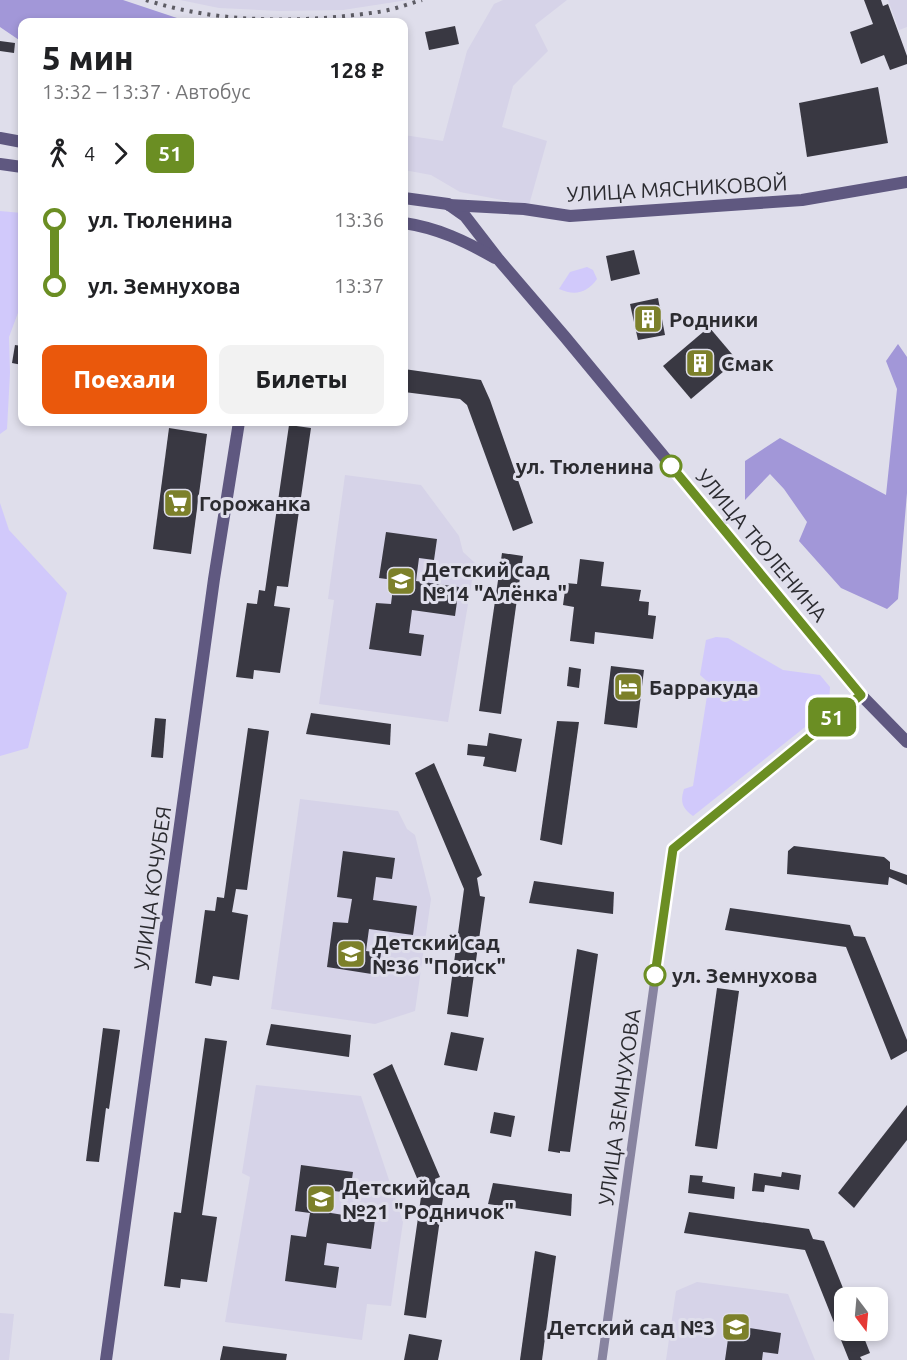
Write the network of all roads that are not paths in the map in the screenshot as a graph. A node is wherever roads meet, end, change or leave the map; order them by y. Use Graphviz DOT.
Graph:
graph roads {
  1 [pos="0,138"];
  2 [pos="18,141"];
  3 [pos="0,164"];
  4 [pos="18,166"];
  5 [pos="907,182"];
  6 [pos="408,199"];
  7 [pos="448,204"];
  8 [pos="408,224"];
  9 [pos="499,260"];
  10 [pos="239,426"];
  11 [pos="861,695"];
  12 [pos="907,742"];
  13 [pos="106,1360"];
  14 [pos="603,1360"];
  1 -- 2 [label="street"];
  3 -- 4 [label="street"];
  5 -- 7 [label="street, УЛИЦА МЯСНИКОВОЙ"];
  6 -- 7 [label="street, УЛИЦА МЯСНИКОВОЙ"];
  7 -- 9 [label="street"];
  8 -- 9 [label="street"];
  9 -- 11 [label="street, УЛИЦА ТЮЛЕНИНА"];
  10 -- 13 [label="street, УЛИЦА КОЧУБЕЯ"];
  11 -- 12 [label="street, УЛИЦА ТЮЛЕНИНА"];
  11 -- 14 [label="street, УЛИЦА ЗЕМНУХОВА"];
}
